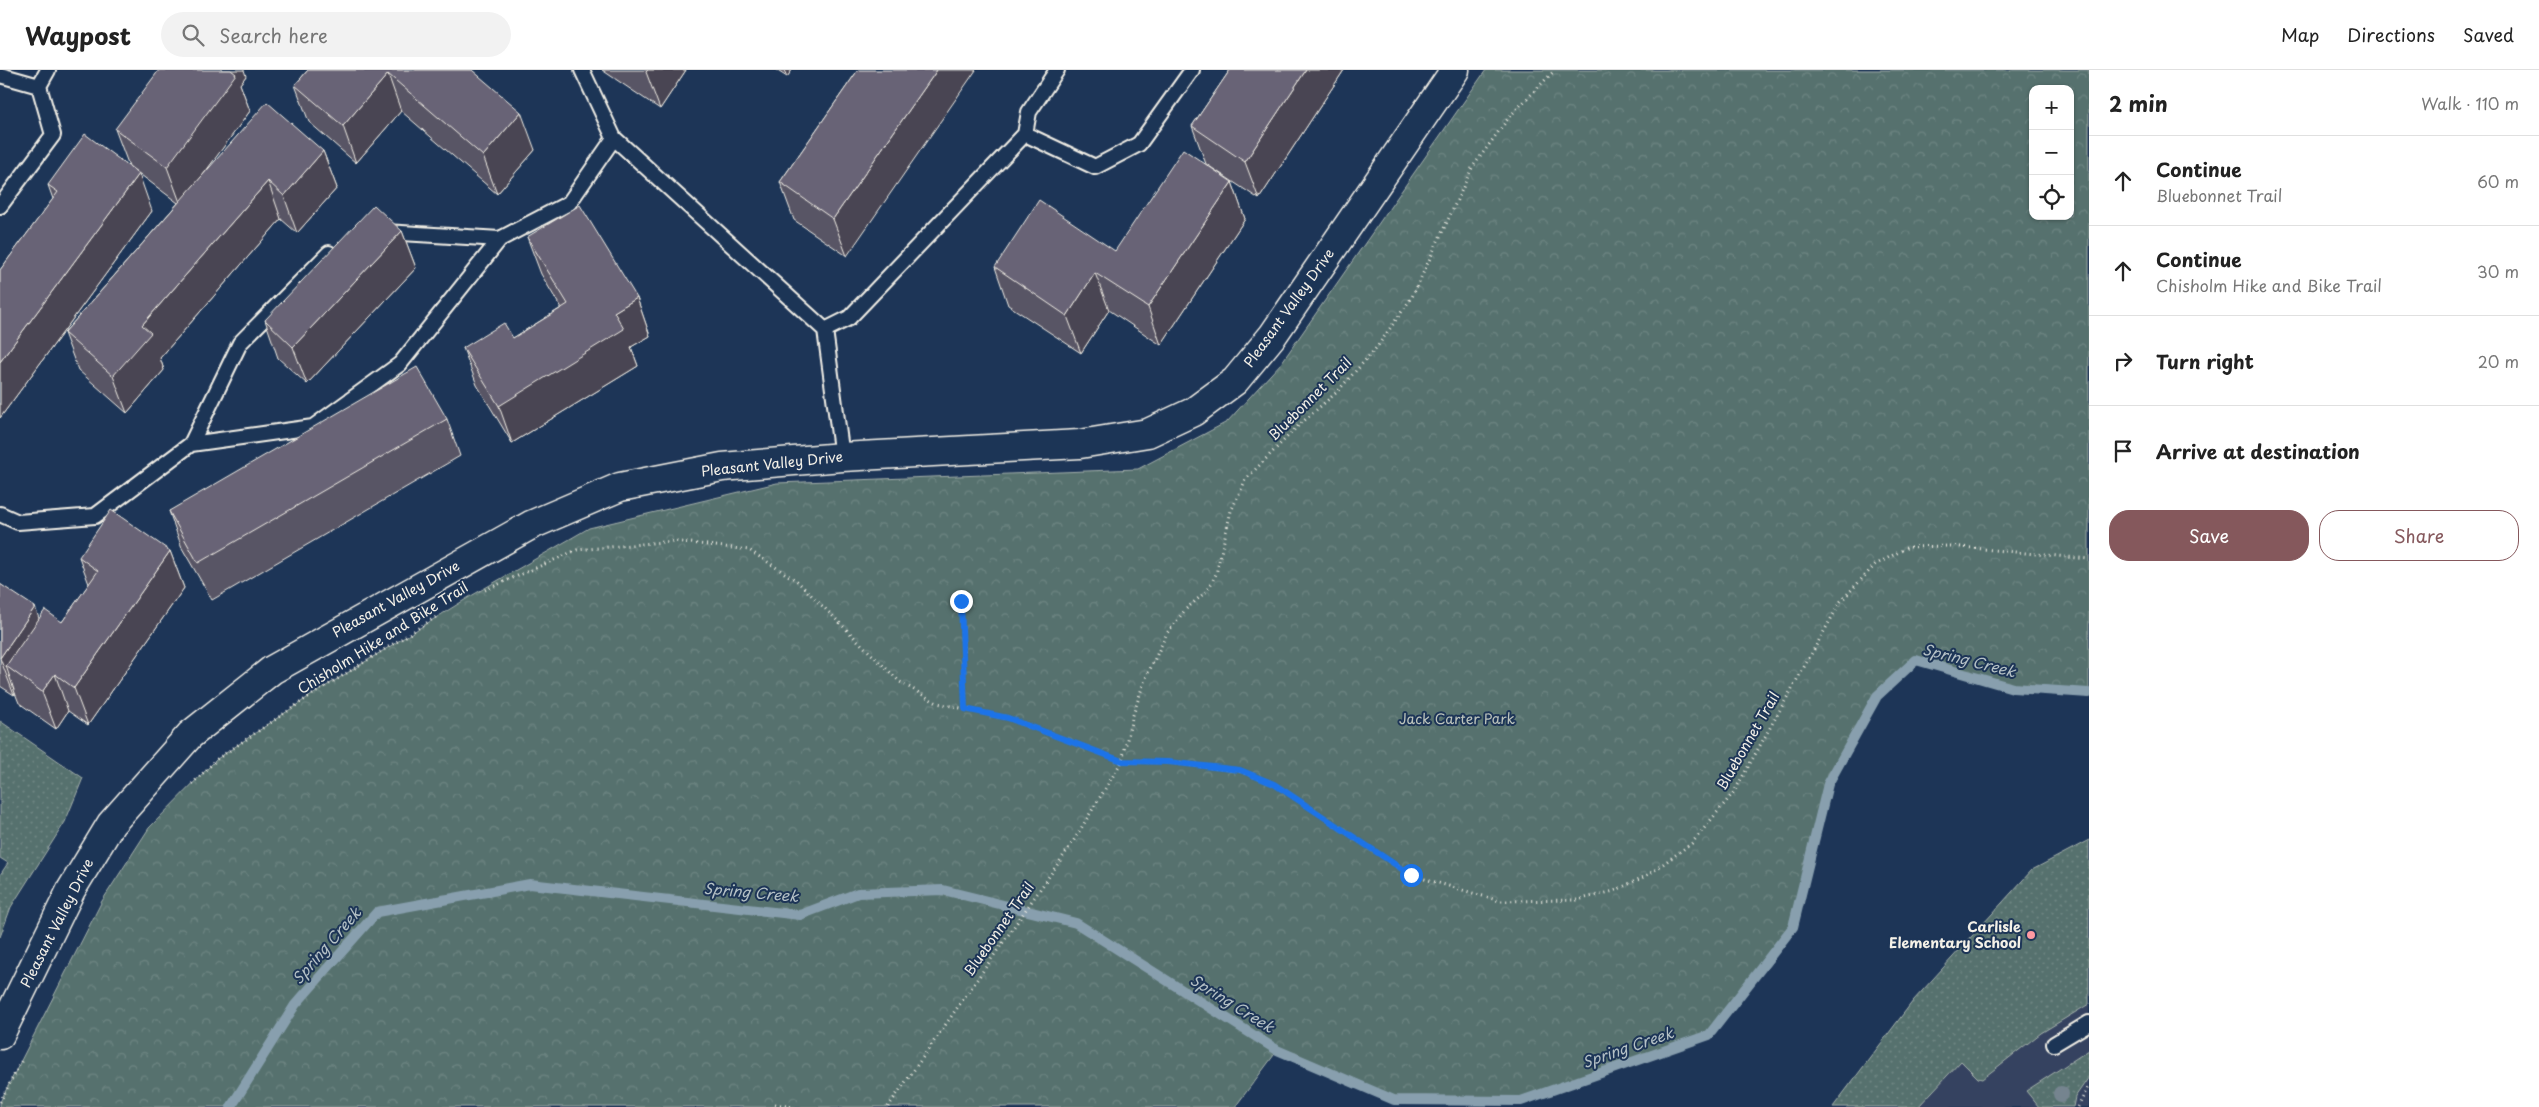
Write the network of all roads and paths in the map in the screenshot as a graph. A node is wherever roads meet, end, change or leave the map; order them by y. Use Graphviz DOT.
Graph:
graph roads {
  1 [pos="48,70"];
  2 [pos="582,70"];
  3 [pos="1057,70"];
  4 [pos="1192,70"];
  5 [pos="1455,70"];
  6 [pos="1554,70"];
  7 [pos="0,75"];
  8 [pos="39,86"];
  9 [pos="1024,134"];
  10 [pos="614,138"];
  11 [pos="0,206"];
  12 [pos="372,231"];
  13 [pos="500,238"];
  14 [pos="338,244"];
  15 [pos="825,330"];
  16 [pos="191,444"];
  17 [pos="842,457"];
  18 [pos="0,514"];
  19 [pos="2089,559"];
  20 [pos="480,592"];
  21 [pos="961,601"];
  22 [pos="438,616"];
  23 [pos="965,709"];
  24 [pos="1122,761"];
  25 [pos="190,786"];
  26 [pos="2089,1023"];
  27 [pos="0,1035"];
  28 [pos="2054,1044"];
  29 [pos="25,1053"];
  30 [pos="2089,1085"];
  31 [pos="0,1102"];
  32 [pos="775,1104"];
  33 [pos="794,1107"];
  34 [pos="888,1107"];
  35 [pos="2078,1107"];
  1 -- 8 [label="lane"];
  2 -- 10 [label="lane"];
  3 -- 9 [label="lane"];
  4 -- 9 [label="lane"];
  5 -- 17 [label="street, Pleasant Valley Drive"];
  6 -- 24 [label="path, Bluebonnet Trail"];
  7 -- 8 [label="lane"];
  8 -- 11 [label="lane"];
  9 -- 15 [label="lane"];
  10 -- 13 [label="lane"];
  10 -- 15 [label="lane"];
  12 -- 13 [label="lane"];
  13 -- 16 [label="lane"];
  14 -- 16 [label="lane"];
  15 -- 17 [label="lane"];
  16 -- 18 [label="lane"];
  17 -- 27 [label="street, Pleasant Valley Drive"];
  19 -- 24 [label="path, Bluebonnet Trail"];
  20 -- 23 [label="path, Chisholm Hike and Bike Trail"];
  21 -- 23 [label="path"];
  22 -- 25 [label="path, Chisholm Hike and Bike Trail"];
  23 -- 24 [label="path, Chisholm Hike and Bike Trail"];
  24 -- 34 [label="path, Bluebonnet Trail"];
  26 -- 28 [label="lane"];
  29 -- 31 [label="path"];
  30 -- 35 [label="path"];
  32 -- 33 [label="path"];
}
